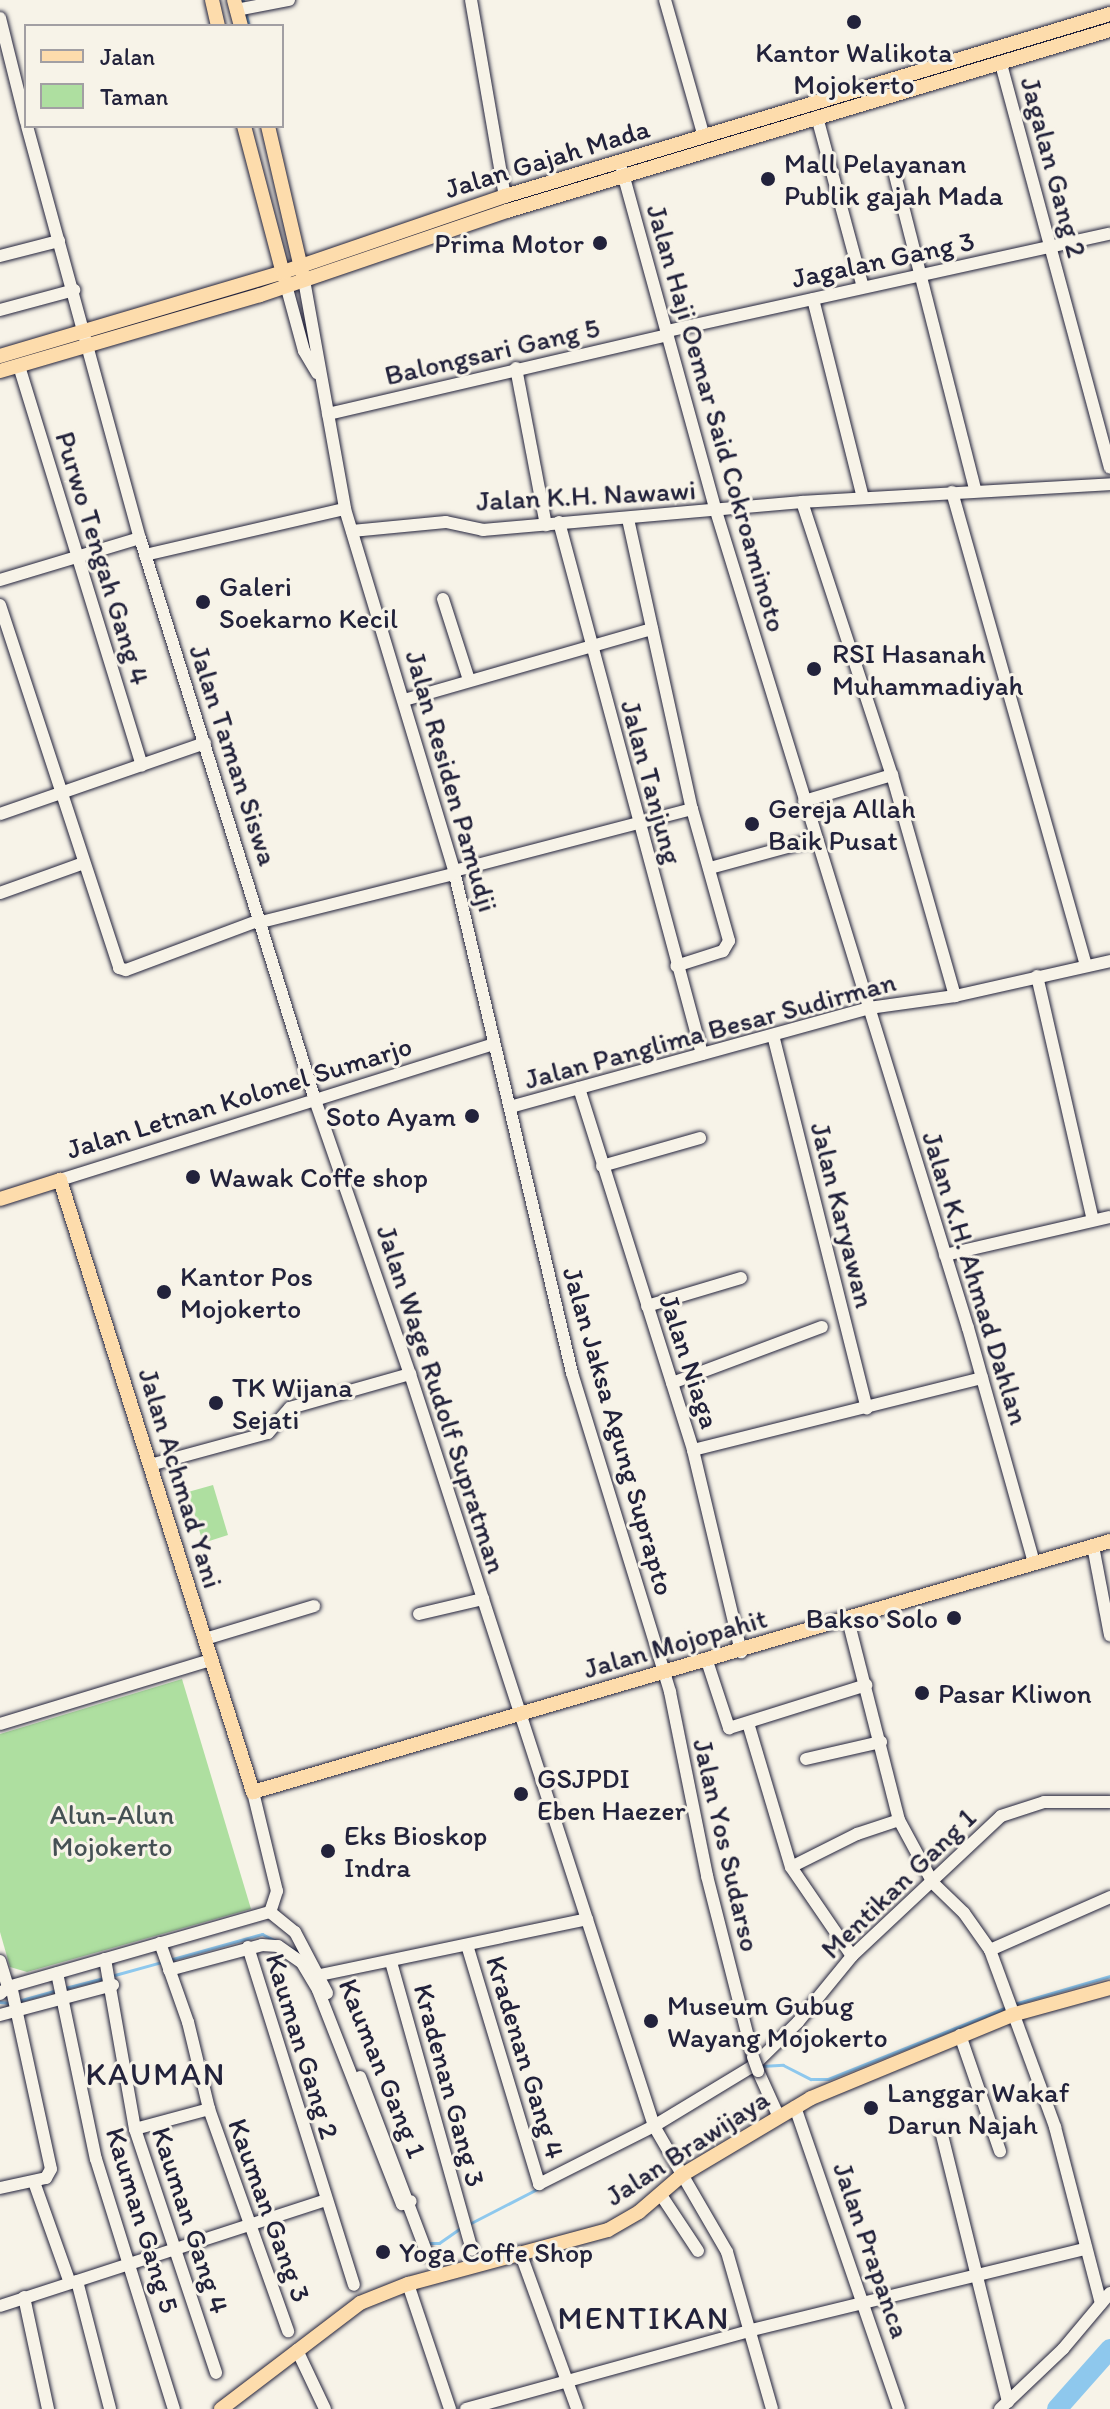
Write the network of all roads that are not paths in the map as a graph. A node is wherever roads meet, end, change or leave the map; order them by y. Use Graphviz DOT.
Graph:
graph roads {
  1 [pos="212,0"];
  2 [pos="289,0"];
  3 [pos="471,0"];
  4 [pos="665,0"];
  5 [pos="235,5"];
  6 [pos="1110,14"];
  7 [pos="0,18"];
  8 [pos="218,24"];
  9 [pos="1110,30"];
  10 [pos="1001,64"];
  11 [pos="24,116"];
  12 [pos="817,117"];
  13 [pos="27,128"];
  14 [pos="245,128"];
  15 [pos="268,128"];
  16 [pos="704,137"];
  17 [pos="723,138"];
  18 [pos="622,169"];
  19 [pos="895,175"];
  20 [pos="505,196"];
  21 [pos="1110,234"];
  22 [pos="59,241"];
  23 [pos="1051,247"];
  24 [pos="0,256"];
  25 [pos="303,273"];
  26 [pos="922,276"];
  27 [pos="285,278"];
  28 [pos="863,287"];
  29 [pos="74,290"];
  30 [pos="813,299"];
  31 [pos="0,310"];
  32 [pos="667,333"];
  33 [pos="86,339"];
  34 [pos="0,356"];
  35 [pos="19,366"];
  36 [pos="516,368"];
  37 [pos="0,371"];
  38 [pos="319,376"];
  39 [pos="328,414"];
  40 [pos="1110,468"];
  41 [pos="1110,484"];
  42 [pos="975,490"];
  43 [pos="952,492"];
  44 [pos="863,498"];
  45 [pos="802,502"];
  46 [pos="345,509"];
  47 [pos="716,511"];
  48 [pos="628,519"];
  49 [pos="552,524"];
  50 [pos="352,531"];
  51 [pos="140,538"];
  52 [pos="145,555"];
  53 [pos="77,557"];
  54 [pos="0,580"];
  55 [pos="443,599"];
  56 [pos="0,605"];
  57 [pos="652,629"];
  58 [pos="590,646"];
  59 [pos="469,680"];
  60 [pos="404,700"];
  61 [pos="205,743"];
  62 [pos="142,765"];
  63 [pos="892,775"];
  64 [pos="58,793"];
  65 [pos="804,801"];
  66 [pos="692,809"];
  67 [pos="0,814"];
  68 [pos="640,823"];
  69 [pos="817,839"];
  70 [pos="81,864"];
  71 [pos="710,868"];
  72 [pos="454,873"];
  73 [pos="0,893"];
  74 [pos="261,921"];
  75 [pos="1110,961"];
  76 [pos="1086,965"];
  77 [pos="676,966"];
  78 [pos="1037,976"];
  79 [pos="955,996"];
  80 [pos="869,1008"];
  81 [pos="773,1035"];
  82 [pos="494,1044"];
  83 [pos="702,1054"];
  84 [pos="579,1088"];
  85 [pos="315,1100"];
  86 [pos="510,1107"];
  87 [pos="700,1138"];
  88 [pos="602,1166"];
  89 [pos="60,1180"];
  90 [pos="0,1199"];
  91 [pos="1110,1217"];
  92 [pos="1093,1220"];
  93 [pos="945,1255"];
  94 [pos="741,1278"];
  95 [pos="647,1306"];
  96 [pos="822,1327"];
  97 [pos="410,1374"];
  98 [pos="982,1378"];
  99 [pos="672,1383"];
  100 [pos="867,1408"];
  101 [pos="693,1450"];
  102 [pos="150,1465"];
  103 [pos="1110,1541"];
  104 [pos="1093,1546"];
  105 [pos="1034,1563"];
  106 [pos="483,1599"];
  107 [pos="314,1606"];
  108 [pos="419,1614"];
  109 [pos="848,1620"];
  110 [pos="1110,1635"];
  111 [pos="205,1639"];
  112 [pos="741,1652"];
  113 [pos="211,1660"];
  114 [pos="707,1661"];
  115 [pos="665,1673"];
  116 [pos="866,1685"];
  117 [pos="521,1714"];
  118 [pos="748,1723"];
  119 [pos="0,1724"];
  120 [pos="881,1742"];
  121 [pos="806,1759"];
  122 [pos="253,1792"];
  123 [pos="1110,1802"];
  124 [pos="899,1820"];
  125 [pos="791,1867"];
  126 [pos="933,1883"];
  127 [pos="1110,1897"];
  128 [pos="270,1912"];
  129 [pos="587,1919"];
  130 [pos="160,1943"];
  131 [pos="467,1945"];
  132 [pos="248,1947"];
  133 [pos="990,1950"];
  134 [pos="852,1956"];
  135 [pos="105,1959"];
  136 [pos="0,1961"];
  137 [pos="391,1962"];
  138 [pos="167,1965"];
  139 [pos="57,1973"];
  140 [pos="320,1975"];
  141 [pos="111,1980"];
  142 [pos="1110,1988"];
  143 [pos="61,1994"];
  144 [pos="11,1996"];
  145 [pos="1010,2008"];
  146 [pos="0,2015"];
  147 [pos="960,2035"];
  148 [pos="755,2064"];
  149 [pos="795,2107"];
  150 [pos="209,2109"];
  151 [pos="778,2115"];
  152 [pos="655,2128"];
  153 [pos="135,2129"];
  154 [pos="377,2130"];
  155 [pos="941,2131"];
  156 [pos="1000,2151"];
  157 [pos="682,2175"];
  158 [pos="34,2182"];
  159 [pos="539,2184"];
  160 [pos="0,2188"];
  161 [pos="661,2195"];
  162 [pos="326,2200"];
  163 [pos="408,2203"];
  164 [pos="252,2225"];
  165 [pos="1084,2249"];
  166 [pos="174,2250"];
  167 [pos="472,2250"];
  168 [pos="698,2251"];
  169 [pos="520,2252"];
  170 [pos="428,2256"];
  171 [pos="131,2264"];
  172 [pos="976,2275"];
  173 [pos="74,2282"];
  174 [pos="408,2284"];
  175 [pos="354,2285"];
  176 [pos="24,2297"];
  177 [pos="1106,2298"];
  178 [pos="866,2301"];
  179 [pos="0,2306"];
  180 [pos="752,2330"];
  181 [pos="288,2331"];
  182 [pos="297,2350"];
  183 [pos="216,2373"];
  184 [pos="566,2379"];
  185 [pos="1004,2406"];
  186 [pos="48,2409"];
  187 [pos="110,2409"];
  188 [pos="174,2409"];
  189 [pos="221,2409"];
  190 [pos="325,2409"];
  191 [pos="450,2409"];
  192 [pos="466,2409"];
  193 [pos="577,2409"];
  194 [pos="772,2409"];
  195 [pos="899,2409"];
  1 -- 8 [label="main road"];
  2 -- 5 [label="street"];
  3 -- 20 [label="street"];
  4 -- 16 [label="street"];
  6 -- 17 [label="main road, Jalan Gajah Mada"];
  7 -- 11 [label="street, Jalan Taman Siswa"];
  9 -- 10 [label="main road, Jalan Gajah Mada"];
  10 -- 12 [label="main road, Jalan Gajah Mada"];
  10 -- 23 [label="street, Jagalan Gang 2"];
  12 -- 17 [label="main road, Jalan Gajah Mada"];
  12 -- 28 [label="street"];
  13 -- 22 [label="street, Jalan Taman Siswa"];
  14 -- 27 [label="main road"];
  15 -- 25 [label="main road"];
  16 -- 17 [label="main road, Jalan Gajah Mada"];
  16 -- 18 [label="main road, Jalan Gajah Mada"];
  17 -- 18 [label="main road, Jalan Gajah Mada"];
  18 -- 20 [label="main road, Jalan Gajah Mada"];
  18 -- 25 [label="main road, Jalan Gajah Mada"];
  18 -- 32 [label="street, Jalan Haji Oemar Said Cokroaminoto"];
  19 -- 26 [label="street"];
  20 -- 25 [label="main road, Jalan Gajah Mada"];
  21 -- 23 [label="street, Jagalan Gang 3"];
  22 -- 24 [label="street"];
  22 -- 29 [label="street, Jalan Taman Siswa"];
  23 -- 26 [label="street, Jagalan Gang 3"];
  23 -- 40 [label="street, Jagalan Gang 2"];
  25 -- 27 [label="main road, Jalan Gajah Mada"];
  25 -- 38 [label="street, Jalan Residen Pamudji"];
  26 -- 28 [label="street, Jagalan Gang 3"];
  26 -- 42 [label="street"];
  27 -- 33 [label="main road, Jalan Gajah Mada"];
  27 -- 38 [label="street, Jalan Residen Pamudji"];
  28 -- 30 [label="street, Jagalan Gang 3"];
  29 -- 31 [label="street"];
  29 -- 33 [label="street, Jalan Taman Siswa"];
  30 -- 32 [label="street, Jagalan Gang 3"];
  30 -- 44 [label="street"];
  32 -- 36 [label="street, Balongsari Gang 5"];
  32 -- 47 [label="street, Jalan Haji Oemar Said Cokroaminoto"];
  33 -- 34 [label="main road, Jalan Gajah Mada"];
  33 -- 35 [label="main road, Jalan Gajah Mada"];
  33 -- 51 [label="street, Jalan Taman Siswa"];
  35 -- 37 [label="main road, Jalan Gajah Mada"];
  35 -- 53 [label="street, Purwo Tengah Gang 4"];
  36 -- 39 [label="street, Balongsari Gang 5"];
  36 -- 49 [label="street, Jalan Tanjung"];
  38 -- 39 [label="street, Jalan Residen Pamudji"];
  39 -- 46 [label="street, Jalan Residen Pamudji"];
  41 -- 42 [label="street, Jalan K.H. Nawawi"];
  42 -- 43 [label="street, Jalan K.H. Nawawi"];
  43 -- 44 [label="street, Jalan K.H. Nawawi"];
  43 -- 76 [label="street"];
  44 -- 45 [label="street, Jalan K.H. Nawawi"];
  45 -- 47 [label="street, Jalan K.H. Nawawi"];
  45 -- 63 [label="street"];
  46 -- 50 [label="street, Jalan Residen Pamudji"];
  46 -- 52 [label="street"];
  47 -- 48 [label="street, Jalan K.H. Nawawi"];
  47 -- 65 [label="street, Jalan Haji Oemar Said Cokroaminoto"];
  48 -- 49 [label="street, Jalan K.H. Nawawi"];
  48 -- 57 [label="street"];
  49 -- 50 [label="street, Jalan K.H. Nawawi"];
  49 -- 58 [label="street, Jalan Tanjung"];
  50 -- 60 [label="street, Jalan Residen Pamudji"];
  51 -- 52 [label="street, Jalan Taman Siswa"];
  51 -- 53 [label="street"];
  52 -- 61 [label="street, Jalan Taman Siswa"];
  53 -- 54 [label="street"];
  53 -- 62 [label="street, Purwo Tengah Gang 4"];
  55 -- 59 [label="street"];
  56 -- 64 [label="street"];
  57 -- 58 [label="street"];
  57 -- 66 [label="street"];
  58 -- 59 [label="street"];
  58 -- 68 [label="street, Jalan Tanjung"];
  59 -- 60 [label="street"];
  60 -- 72 [label="street, Jalan Residen Pamudji"];
  61 -- 62 [label="street"];
  61 -- 74 [label="street, Jalan Taman Siswa"];
  62 -- 64 [label="street"];
  63 -- 65 [label="street"];
  63 -- 79 [label="street"];
  64 -- 67 [label="street"];
  64 -- 70 [label="street"];
  65 -- 69 [label="street, Jalan Haji Oemar Said Cokroaminoto"];
  66 -- 68 [label="street"];
  66 -- 71 [label="street"];
  68 -- 72 [label="street"];
  68 -- 77 [label="street, Jalan Tanjung"];
  69 -- 71 [label="street"];
  69 -- 80 [label="street, Jalan Haji Oemar Said Cokroaminoto"];
  70 -- 73 [label="street"];
  70 -- 74 [label="street"];
  71 -- 77 [label="street"];
  72 -- 74 [label="street"];
  72 -- 82 [label="street, Jalan Residen Pamudji"];
  74 -- 85 [label="street, Jalan Taman Siswa"];
  75 -- 76 [label="street, Jalan Panglima Besar Sudirman"];
  76 -- 78 [label="street, Jalan Panglima Besar Sudirman"];
  77 -- 83 [label="street, Jalan Tanjung"];
  78 -- 79 [label="street, Jalan Panglima Besar Sudirman"];
  78 -- 92 [label="street"];
  79 -- 80 [label="street, Jalan Panglima Besar Sudirman"];
  80 -- 81 [label="street, Jalan Panglima Besar Sudirman"];
  80 -- 93 [label="street, Jalan K.H. Ahmad Dahlan"];
  81 -- 83 [label="street, Jalan Panglima Besar Sudirman"];
  81 -- 100 [label="street, Jalan Karyawan"];
  82 -- 85 [label="street, Jalan Letnan Kolonel Sumarjo"];
  82 -- 86 [label="street, Jalan Residen Pamudji"];
  83 -- 84 [label="street, Jalan Panglima Besar Sudirman"];
  84 -- 86 [label="street, Jalan Panglima Besar Sudirman"];
  84 -- 88 [label="street, Jalan Niaga"];
  85 -- 89 [label="street, Jalan Letnan Kolonel Sumarjo"];
  85 -- 97 [label="street, Jalan Wage Rudolf Supratman"];
  86 -- 115 [label="street, Jalan Jaksa Agung Suprapto"];
  87 -- 88 [label="street"];
  88 -- 95 [label="street, Jalan Niaga"];
  89 -- 90 [label="main road, Jalan Letnan Kolonel Sumarjo"];
  89 -- 102 [label="main road, Jalan Achmad Yani"];
  91 -- 92 [label="street"];
  92 -- 93 [label="street"];
  93 -- 98 [label="street, Jalan K.H. Ahmad Dahlan"];
  94 -- 95 [label="street"];
  95 -- 99 [label="street, Jalan Niaga"];
  96 -- 99 [label="street"];
  97 -- 102 [label="street"];
  97 -- 106 [label="street, Jalan Wage Rudolf Supratman"];
  98 -- 100 [label="street"];
  98 -- 105 [label="street, Jalan K.H. Ahmad Dahlan"];
  99 -- 101 [label="street, Jalan Niaga"];
  100 -- 101 [label="street"];
  101 -- 112 [label="street, Jalan Niaga"];
  102 -- 111 [label="main road, Jalan Achmad Yani"];
  103 -- 104 [label="main road, Jalan Mojopahit"];
  104 -- 105 [label="main road, Jalan Mojopahit"];
  104 -- 110 [label="street"];
  105 -- 109 [label="main road, Jalan Mojopahit"];
  106 -- 108 [label="street"];
  106 -- 117 [label="street, Jalan Wage Rudolf Supratman"];
  107 -- 111 [label="street"];
  109 -- 112 [label="main road, Jalan Mojopahit"];
  109 -- 116 [label="street"];
  111 -- 113 [label="main road, Jalan Achmad Yani"];
  112 -- 114 [label="main road, Jalan Mojopahit"];
  113 -- 119 [label="street"];
  113 -- 122 [label="main road, Jalan Achmad Yani"];
  114 -- 115 [label="main road, Jalan Mojopahit"];
  114 -- 118 [label="street"];
  115 -- 117 [label="main road, Jalan Mojopahit"];
  115 -- 148 [label="street, Jalan Yos Sudarso"];
  116 -- 118 [label="street"];
  116 -- 120 [label="street"];
  117 -- 122 [label="main road, Jalan Mojopahit"];
  117 -- 129 [label="street, Jalan Wage Rudolf Supratman"];
  118 -- 125 [label="street"];
  120 -- 121 [label="street"];
  120 -- 124 [label="street"];
  122 -- 128 [label="street"];
  123 -- 126 [label="street, Mentikan Gang 1"];
  124 -- 125 [label="street"];
  124 -- 126 [label="street"];
  125 -- 134 [label="street"];
  126 -- 133 [label="street"];
  126 -- 134 [label="street, Mentikan Gang 1"];
  127 -- 133 [label="street"];
  128 -- 130 [label="street"];
  128 -- 140 [label="street, Kauman Gang 1"];
  129 -- 131 [label="street"];
  129 -- 152 [label="street, Jalan Wage Rudolf Supratman"];
  130 -- 135 [label="street"];
  130 -- 138 [label="street, Kauman Gang 3"];
  131 -- 137 [label="street"];
  131 -- 159 [label="street, Kradenan Gang 4"];
  132 -- 138 [label="street"];
  132 -- 154 [label="street, Kauman Gang 2"];
  132 -- 162 [label="street, Kauman Gang 2"];
  133 -- 145 [label="street"];
  134 -- 148 [label="street, Mentikan Gang 1"];
  135 -- 139 [label="street"];
  135 -- 141 [label="street, Kauman Gang 4"];
  136 -- 144 [label="street"];
  137 -- 140 [label="street"];
  137 -- 167 [label="street, Kradenan Gang 3"];
  138 -- 150 [label="street, Kauman Gang 3"];
  139 -- 143 [label="street, Kauman Gang 5"];
  139 -- 144 [label="street"];
  140 -- 154 [label="street, Kauman Gang 1"];
  141 -- 143 [label="street"];
  141 -- 153 [label="street, Kauman Gang 4"];
  142 -- 145 [label="main road, Jalan Brawijaya"];
  143 -- 144 [label="street"];
  143 -- 171 [label="street, Kauman Gang 5"];
  144 -- 146 [label="street"];
  144 -- 158 [label="street"];
  145 -- 147 [label="main road, Jalan Brawijaya"];
  145 -- 165 [label="street"];
  147 -- 149 [label="main road, Jalan Brawijaya"];
  147 -- 156 [label="street"];
  148 -- 151 [label="street, Jalan Yos Sudarso"];
  148 -- 152 [label="street, Mentikan Gang 1"];
  149 -- 151 [label="main road, Jalan Brawijaya"];
  149 -- 178 [label="street, Jalan Prapanca"];
  150 -- 153 [label="street"];
  150 -- 164 [label="street, Kauman Gang 3"];
  151 -- 157 [label="main road, Jalan Brawijaya"];
  152 -- 157 [label="street, Jalan Wage Rudolf Supratman"];
  152 -- 159 [label="street, Mentikan Gang 1"];
  153 -- 166 [label="street, Kauman Gang 4"];
  154 -- 163 [label="street, Kauman Gang 2"];
  155 -- 172 [label="street"];
  157 -- 161 [label="main road, Jalan Brawijaya"];
  157 -- 180 [label="street, Jalan Wage Rudolf Supratman"];
  158 -- 160 [label="street"];
  158 -- 173 [label="street"];
  161 -- 168 [label="street"];
  161 -- 169 [label="main road, Jalan Brawijaya"];
  162 -- 164 [label="street"];
  162 -- 175 [label="street, Kauman Gang 2"];
  163 -- 170 [label="street, Kauman Gang 1"];
  164 -- 166 [label="street"];
  164 -- 181 [label="street, Kauman Gang 3"];
  165 -- 172 [label="street"];
  165 -- 177 [label="street"];
  166 -- 171 [label="street"];
  166 -- 183 [label="street, Kauman Gang 4"];
  169 -- 174 [label="main road, Jalan Brawijaya"];
  169 -- 184 [label="street"];
  171 -- 173 [label="street"];
  171 -- 188 [label="street, Kauman Gang 5"];
  172 -- 178 [label="street"];
  172 -- 185 [label="street"];
  173 -- 176 [label="street"];
  173 -- 187 [label="street"];
  174 -- 182 [label="main road, Jalan Brawijaya"];
  174 -- 191 [label="street"];
  176 -- 179 [label="street"];
  176 -- 186 [label="street"];
  177 -- 185 [label="street"];
  178 -- 180 [label="street"];
  178 -- 195 [label="street, Jalan Prapanca"];
  180 -- 184 [label="street"];
  180 -- 194 [label="street, Jalan Wage Rudolf Supratman"];
  182 -- 189 [label="main road, Jalan Brawijaya"];
  182 -- 190 [label="street"];
  184 -- 192 [label="street"];
  184 -- 193 [label="street"];
}
